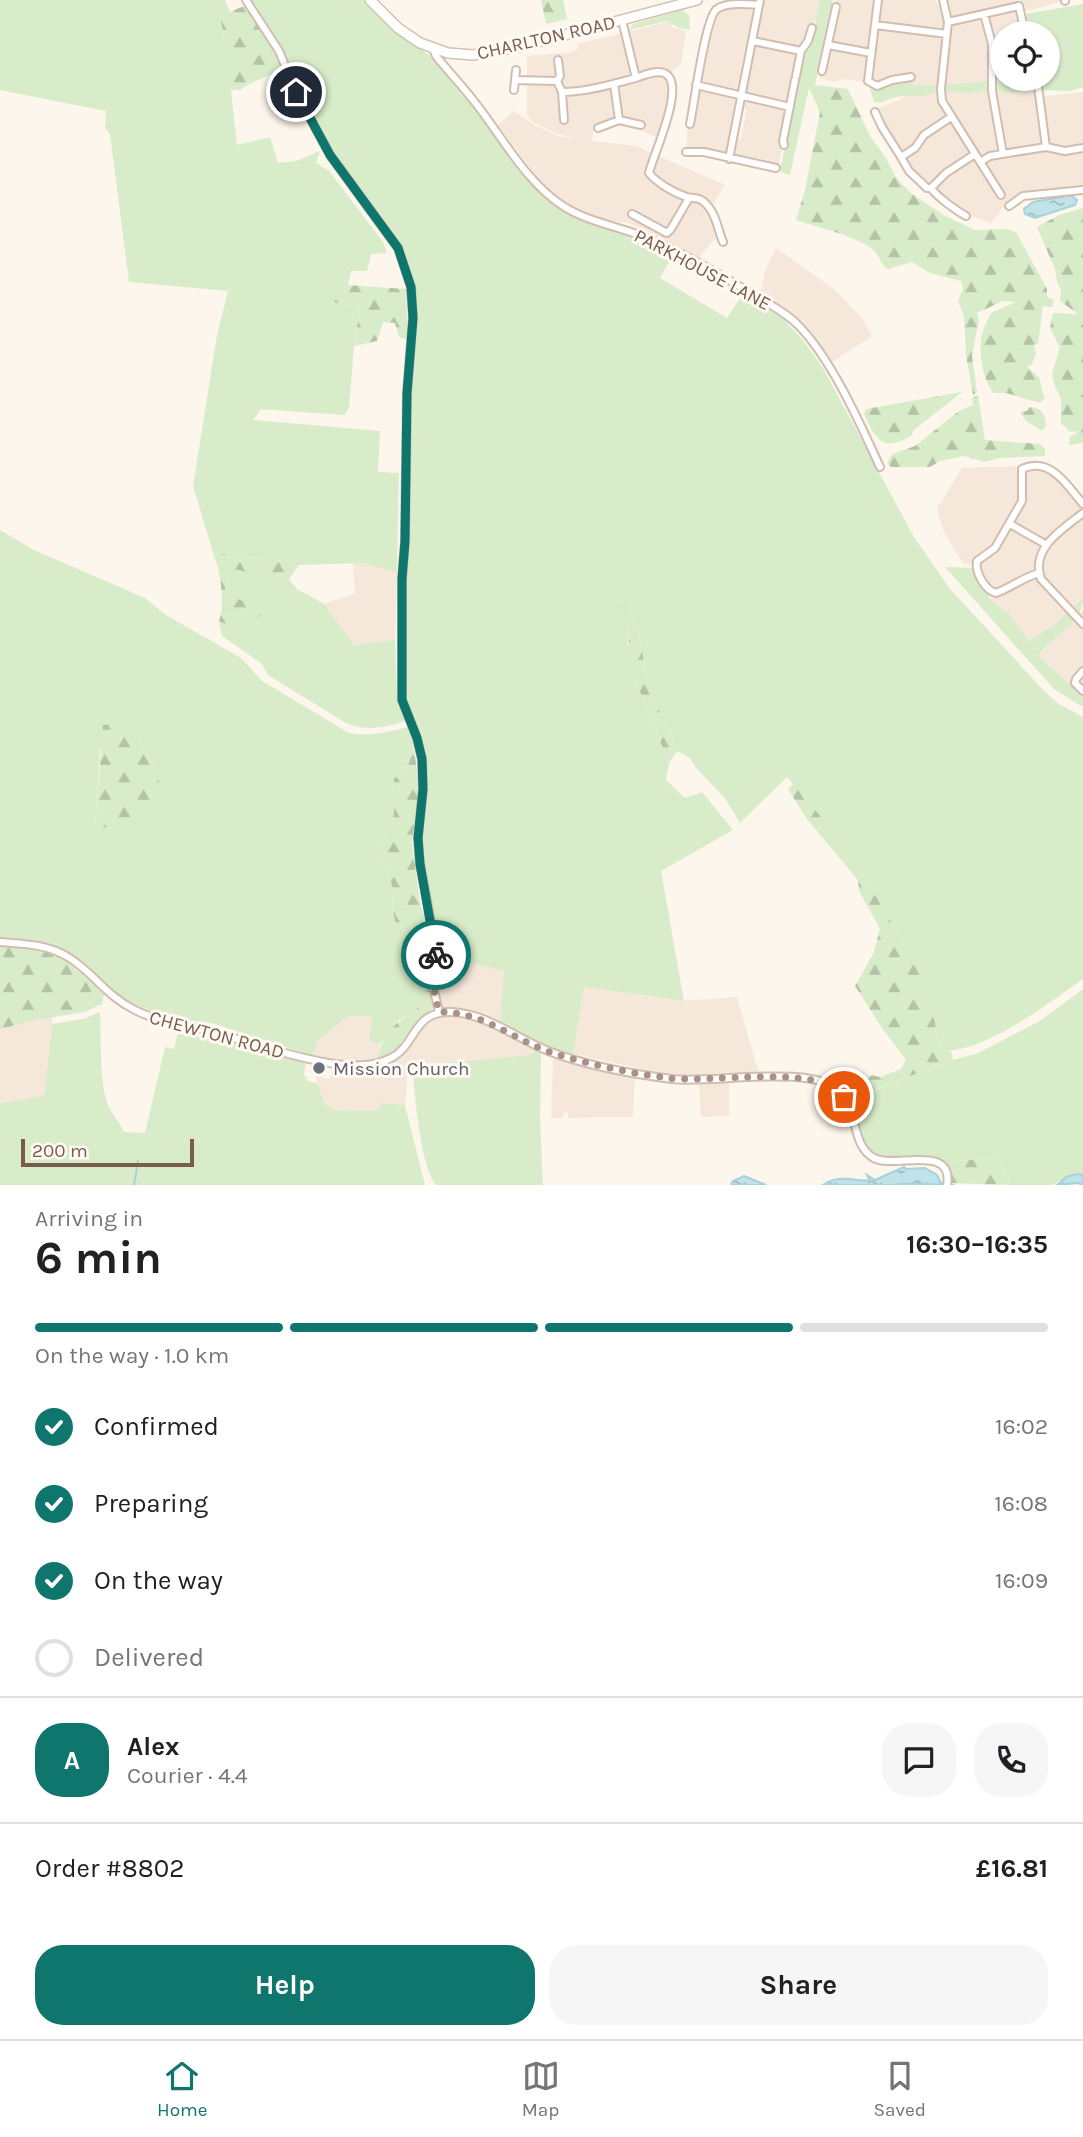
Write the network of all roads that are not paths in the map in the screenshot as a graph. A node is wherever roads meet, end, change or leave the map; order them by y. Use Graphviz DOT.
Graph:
graph roads {
  1 [pos="246,0"];
  2 [pos="370,0"];
  3 [pos="696,0"];
  4 [pos="878,0"];
  5 [pos="760,2"];
  6 [pos="943,2"];
  7 [pos="1018,3"];
  8 [pos="836,7"];
  9 [pos="985,14"];
  10 [pos="622,20"];
  11 [pos="1023,21"];
  12 [pos="948,22"];
  13 [pos="875,25"];
  14 [pos="811,28"];
  15 [pos="947,34"];
  16 [pos="752,41"];
  17 [pos="828,45"];
  18 [pos="433,49"];
  19 [pos="801,51"];
  20 [pos="871,54"];
  21 [pos="558,60"];
  22 [pos="516,70"];
  23 [pos="821,71"];
  24 [pos="911,77"];
  25 [pos="636,78"];
  26 [pos="515,80"];
  27 [pos="557,81"];
  28 [pos="614,84"];
  29 [pos="696,85"];
  30 [pos="514,90"];
  31 [pos="1039,91"];
  32 [pos="562,92"];
  33 [pos="740,96"];
  34 [pos="790,107"];
  35 [pos="875,111"];
  36 [pos="951,117"];
  37 [pos="564,120"];
  38 [pos="619,120"];
  39 [pos="690,124"];
  40 [pos="641,125"];
  41 [pos="598,128"];
  42 [pos="785,145"];
  43 [pos="1046,147"];
  44 [pos="1083,148"];
  45 [pos="686,152"];
  46 [pos="1003,153"];
  47 [pos="975,154"];
  48 [pos="901,157"];
  49 [pos="729,159"];
  50 [pos="980,162"];
  51 [pos="776,168"];
  52 [pos="931,188"];
  53 [pos="1083,190"];
  54 [pos="1001,194"];
  55 [pos="689,198"];
  56 [pos="1009,206"];
  57 [pos="632,214"];
  58 [pos="966,216"];
  59 [pos="723,242"];
  60 [pos="880,467"];
  61 [pos="1083,504"];
  62 [pos="1083,513"];
  63 [pos="1010,524"];
  64 [pos="1045,544"];
  65 [pos="1039,573"];
  66 [pos="1083,624"];
  67 [pos="1083,671"];
  68 [pos="1083,691"];
  69 [pos="0,942"];
  70 [pos="439,1012"];
  71 [pos="947,1184"];
  1 -- 70 [label="street"];
  2 -- 18 [label="street, CHARLTON ROAD"];
  3 -- 10 [label="street, CHARLTON ROAD"];
  4 -- 13 [label="street"];
  5 -- 16 [label="street"];
  5 -- 29 [label="street"];
  6 -- 12 [label="street"];
  7 -- 9 [label="street"];
  7 -- 11 [label="street"];
  8 -- 17 [label="street"];
  9 -- 12 [label="street"];
  9 -- 46 [label="street"];
  10 -- 18 [label="street, CHARLTON ROAD"];
  10 -- 25 [label="street"];
  12 -- 15 [label="street"];
  13 -- 15 [label="street"];
  13 -- 20 [label="street"];
  14 -- 19 [label="street"];
  15 -- 36 [label="street"];
  16 -- 19 [label="street"];
  16 -- 33 [label="street"];
  17 -- 20 [label="street"];
  17 -- 23 [label="street"];
  18 -- 60 [label="street, PARKHOUSE LANE"];
  19 -- 34 [label="street"];
  20 -- 24 [label="street"];
  21 -- 27 [label="street"];
  22 -- 26 [label="street"];
  25 -- 28 [label="street"];
  25 -- 55 [label="street"];
  26 -- 27 [label="street"];
  26 -- 30 [label="street"];
  27 -- 32 [label="street"];
  28 -- 32 [label="street"];
  28 -- 38 [label="street"];
  29 -- 33 [label="street"];
  29 -- 39 [label="street"];
  31 -- 43 [label="street"];
  32 -- 37 [label="street"];
  33 -- 34 [label="street"];
  33 -- 49 [label="street"];
  34 -- 42 [label="street"];
  35 -- 48 [label="street"];
  36 -- 47 [label="street"];
  36 -- 48 [label="street"];
  38 -- 40 [label="street"];
  38 -- 41 [label="street"];
  43 -- 44 [label="street"];
  43 -- 46 [label="street"];
  45 -- 49 [label="street"];
  46 -- 50 [label="street"];
  47 -- 50 [label="street"];
  47 -- 52 [label="street"];
  48 -- 52 [label="street"];
  49 -- 51 [label="street"];
  50 -- 54 [label="street"];
  52 -- 58 [label="street"];
  53 -- 56 [label="street"];
  55 -- 57 [label="street"];
  55 -- 59 [label="street"];
  61 -- 63 [label="street"];
  62 -- 64 [label="street"];
  63 -- 64 [label="street"];
  63 -- 65 [label="street"];
  64 -- 65 [label="street"];
  65 -- 66 [label="street"];
  67 -- 68 [label="street"];
  69 -- 70 [label="street, CHEWTON ROAD"];
  70 -- 71 [label="street"];
}
